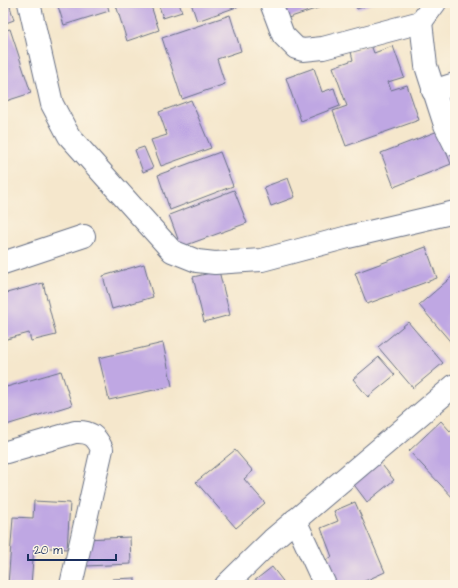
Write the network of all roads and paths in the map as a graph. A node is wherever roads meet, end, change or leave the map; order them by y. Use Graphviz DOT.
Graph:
graph roads {
  1 [pos="29,3"];
  2 [pos="271,3"];
  3 [pos="434,3"];
  4 [pos="421,22"];
  5 [pos="455,84"];
  6 [pos="433,91"];
  7 [pos="455,145"];
  8 [pos="455,212"];
  9 [pos="84,236"];
  10 [pos="3,263"];
  11 [pos="455,385"];
  12 [pos="3,453"];
  13 [pos="295,520"];
  14 [pos="71,585"];
  15 [pos="226,585"];
  16 [pos="325,585"];
  1 -- 8 [label="street"];
  2 -- 4 [label="street"];
  3 -- 4 [label="street"];
  4 -- 6 [label="street"];
  5 -- 6 [label="street"];
  6 -- 7 [label="street"];
  9 -- 10 [label="street"];
  11 -- 13 [label="street"];
  12 -- 14 [label="street"];
  13 -- 15 [label="street"];
  13 -- 16 [label="street"];
}
